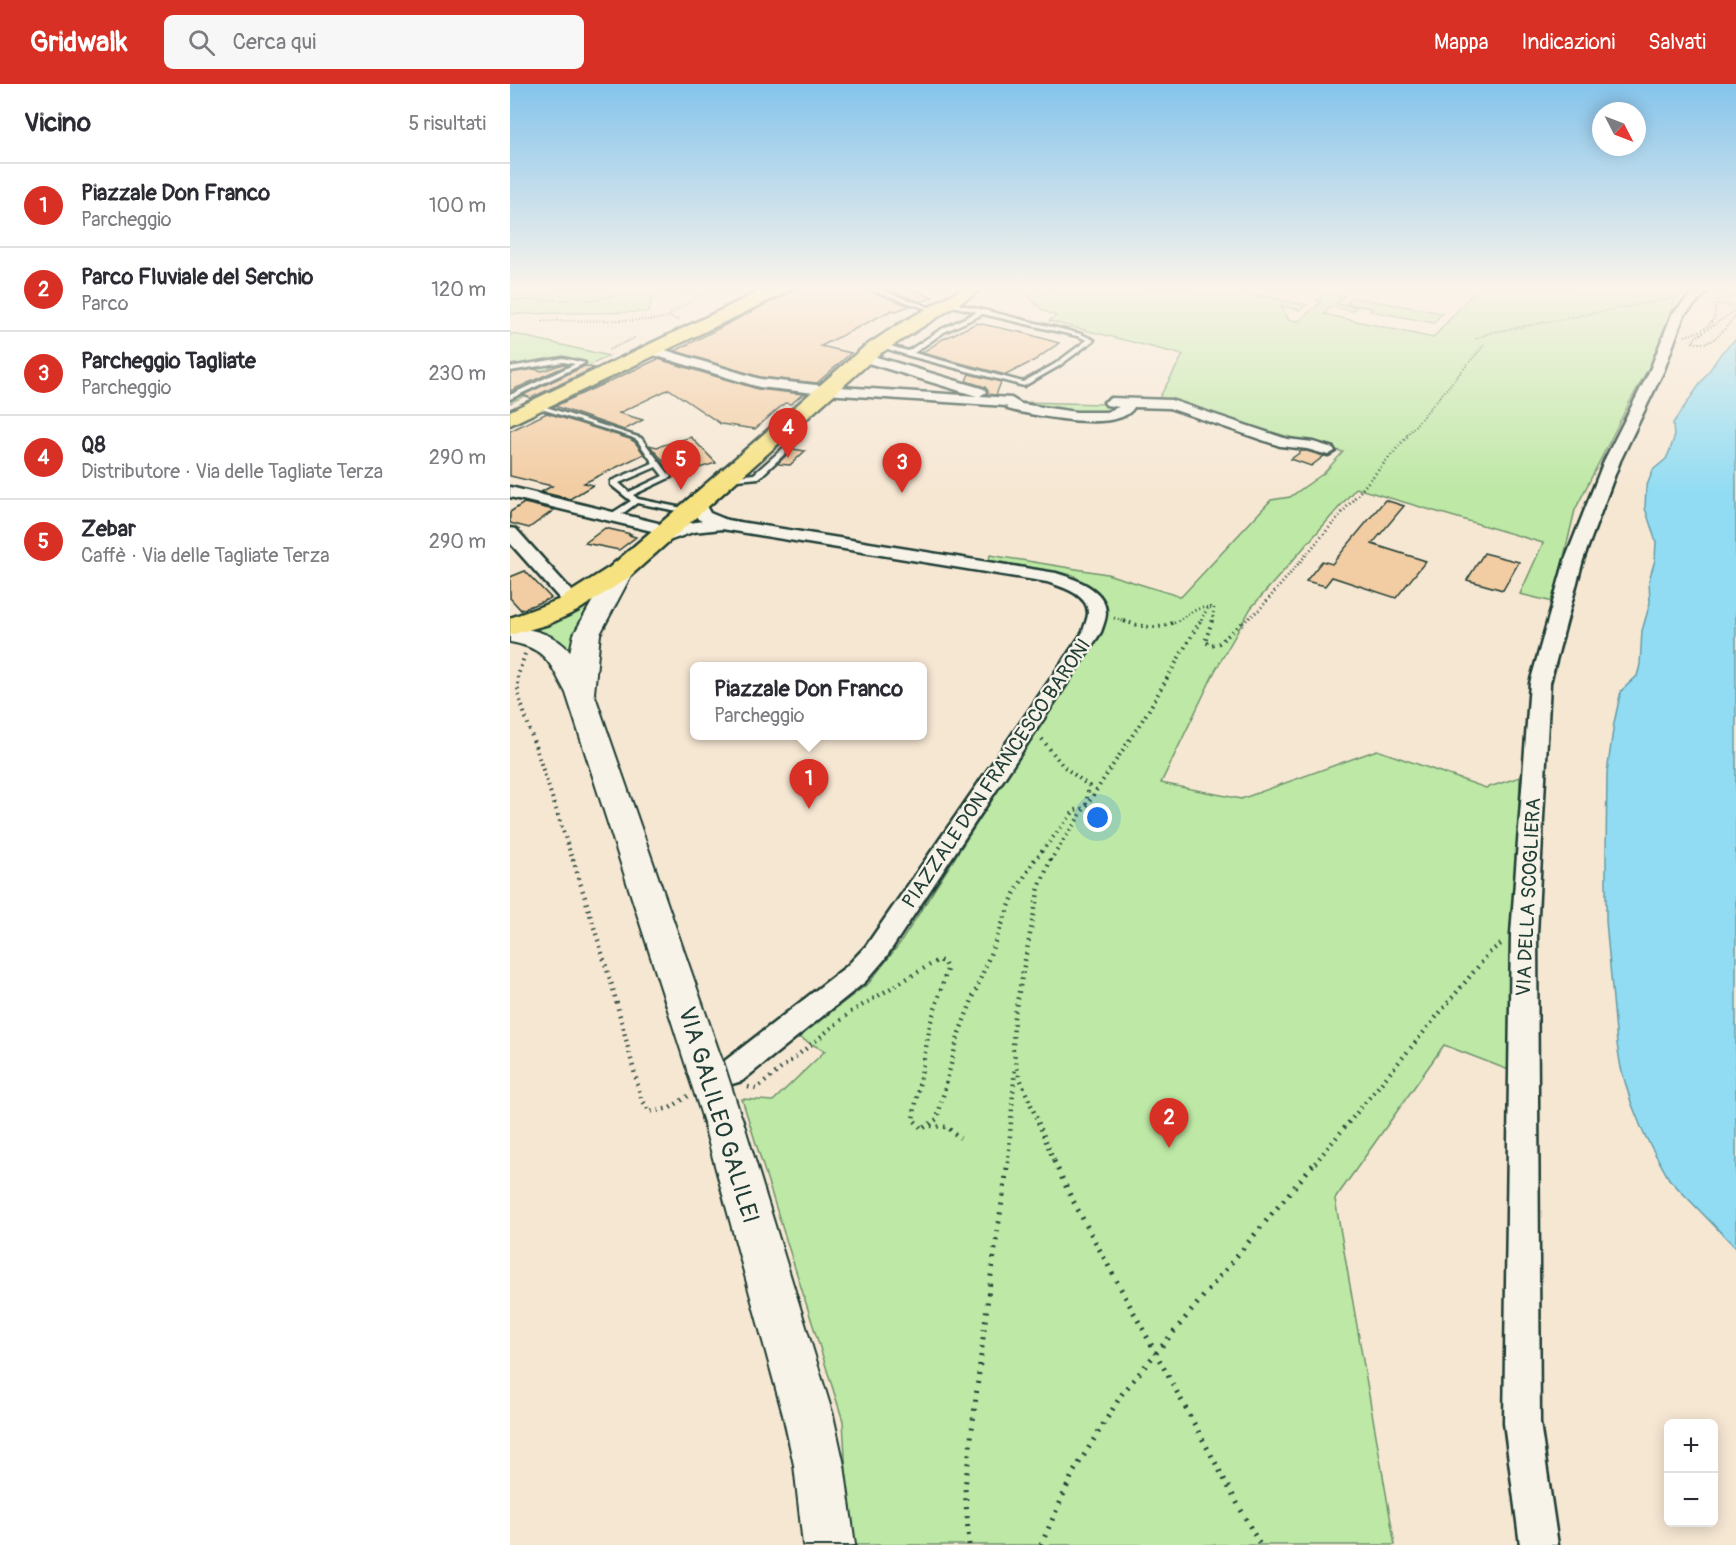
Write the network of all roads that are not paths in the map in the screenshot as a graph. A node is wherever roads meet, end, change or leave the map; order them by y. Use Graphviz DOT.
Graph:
graph roads {
  1 [pos="640,355"];
  2 [pos="669,355"];
  3 [pos="865,355"];
  4 [pos="913,355"];
  5 [pos="1069,355"];
  6 [pos="1663,355"];
  7 [pos="863,357"];
  8 [pos="510,369"];
  9 [pos="825,390"];
  10 [pos="1077,401"];
  11 [pos="1006,402"];
  12 [pos="1099,402"];
  13 [pos="1126,404"];
  14 [pos="517,410"];
  15 [pos="1328,451"];
  16 [pos="657,464"];
  17 [pos="512,493"];
  18 [pos="628,495"];
  19 [pos="636,501"];
  20 [pos="693,508"];
  21 [pos="612,518"];
  22 [pos="723,524"];
  23 [pos="510,533"];
  24 [pos="655,533"];
  25 [pos="623,568"];
  26 [pos="574,604"];
  27 [pos="510,627"];
  28 [pos="519,641"];
  29 [pos="580,693"];
  30 [pos="713,1087"];
  31 [pos="829,1545"];
  32 [pos="1539,1545"];
  1 -- 14 [label="main road"];
  2 -- 9 [label="street"];
  3 -- 7 [label="main road"];
  4 -- 5 [label="lane"];
  6 -- 32 [label="street, VIA DELLA SCOGLIERA"];
  7 -- 9 [label="main road"];
  7 -- 11 [label="street"];
  8 -- 14 [label="lane"];
  9 -- 11 [label="street"];
  9 -- 20 [label="main road"];
  10 -- 11 [label="street"];
  11 -- 13 [label="street"];
  12 -- 13 [label="street"];
  13 -- 15 [label="street"];
  14 -- 16 [label="lane"];
  16 -- 18 [label="lane"];
  16 -- 18 [label="lane"];
  17 -- 21 [label="street"];
  18 -- 19 [label="lane"];
  19 -- 20 [label="lane"];
  19 -- 21 [label="lane"];
  20 -- 22 [label="street"];
  20 -- 24 [label="main road"];
  21 -- 24 [label="street"];
  22 -- 24 [label="street"];
  22 -- 30 [label="street, PIAZZALE DON FRANCESCO BARONI"];
  23 -- 26 [label="street"];
  24 -- 25 [label="main road"];
  25 -- 26 [label="main road"];
  25 -- 29 [label="main road, VIA GALILEO GALILEI"];
  26 -- 27 [label="main road"];
  28 -- 29 [label="main road, VIA GALILEO GALILEI"];
  29 -- 30 [label="main road, VIA GALILEO GALILEI"];
  30 -- 31 [label="main road, VIA GALILEO GALILEI"];
}
